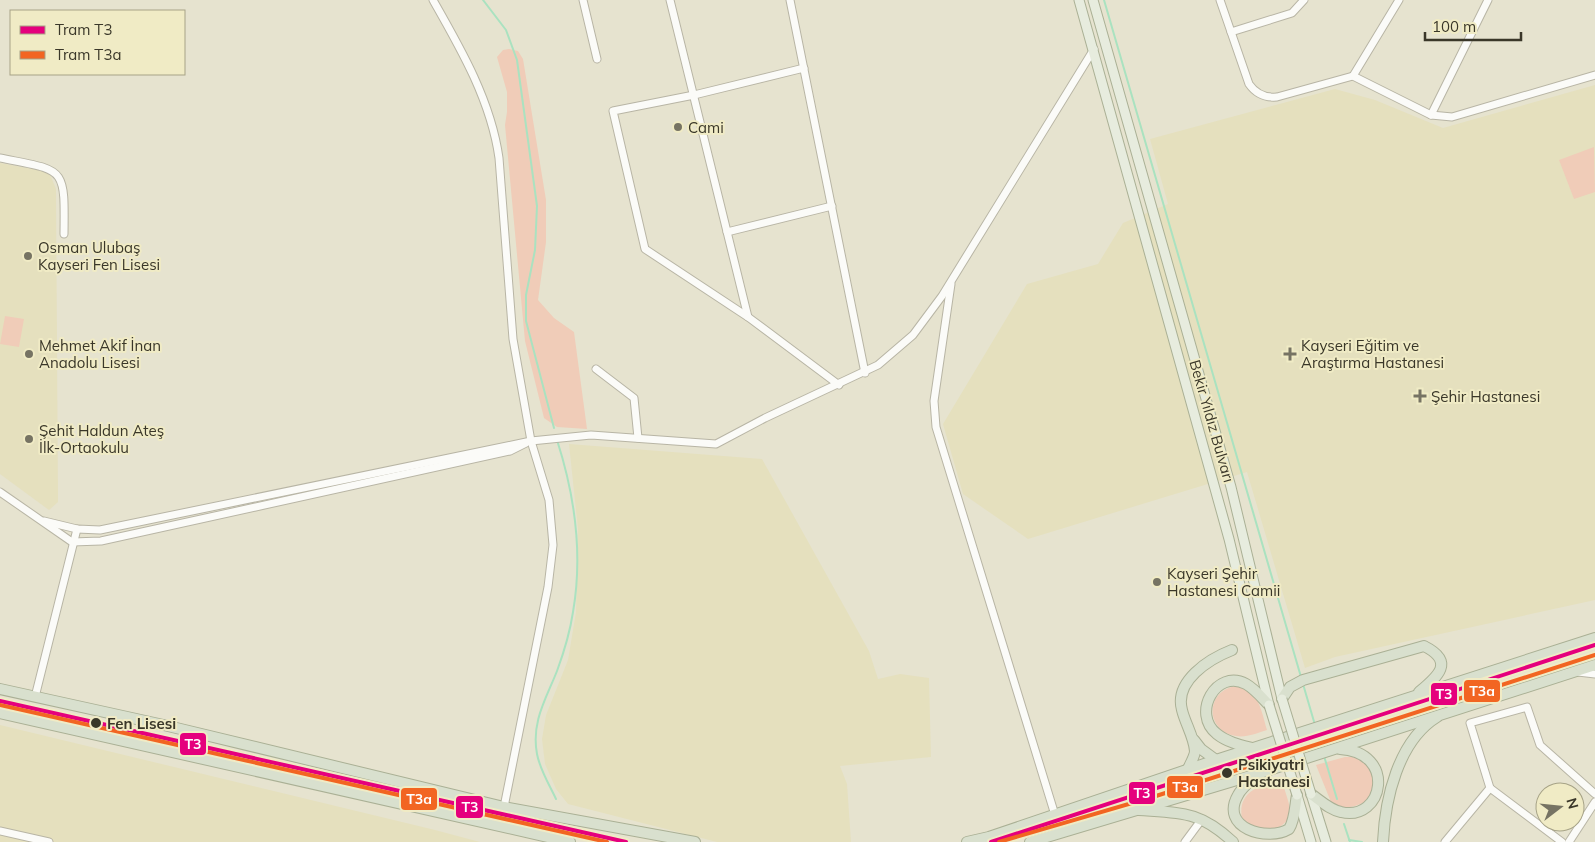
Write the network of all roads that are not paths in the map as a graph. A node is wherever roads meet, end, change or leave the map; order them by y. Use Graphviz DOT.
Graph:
graph roads {
  1 [pos="433,0"];
  2 [pos="583,0"];
  3 [pos="670,0"];
  4 [pos="790,0"];
  5 [pos="1079,0"];
  6 [pos="1093,0"];
  7 [pos="1220,0"];
  8 [pos="1304,0"];
  9 [pos="1399,0"];
  10 [pos="1487,1"];
  11 [pos="1231,32"];
  12 [pos="1094,48"];
  13 [pos="596,59"];
  14 [pos="804,68"];
  15 [pos="1595,75"];
  16 [pos="1354,76"];
  17 [pos="694,95"];
  18 [pos="1431,115"];
  19 [pos="0,158"];
  20 [pos="832,206"];
  21 [pos="727,232"];
  22 [pos="64,234"];
  23 [pos="951,281"];
  24 [pos="748,317"];
  25 [pos="596,368"];
  26 [pos="865,373"];
  27 [pos="839,385"];
  28 [pos="638,438"];
  29 [pos="531,440"];
  30 [pos="0,492"];
  31 [pos="44,521"];
  32 [pos="77,529"];
  33 [pos="72,542"];
  34 [pos="1595,638"];
  35 [pos="1232,650"];
  36 [pos="1595,665"];
  37 [pos="1572,672"];
  38 [pos="1595,674"];
  39 [pos="0,689"];
  40 [pos="1415,696"];
  41 [pos="35,697"];
  42 [pos="1282,699"];
  43 [pos="1270,705"];
  44 [pos="1450,710"];
  45 [pos="0,713"];
  46 [pos="1192,737"];
  47 [pos="1253,748"];
  48 [pos="1337,748"];
  49 [pos="1216,760"];
  50 [pos="1188,769"];
  51 [pos="1260,773"];
  52 [pos="1490,788"];
  53 [pos="1311,794"];
  54 [pos="1595,794"];
  55 [pos="1297,795"];
  56 [pos="1595,802"];
  57 [pos="504,807"];
  58 [pos="1131,810"];
  59 [pos="1055,815"];
  60 [pos="1202,819"];
  61 [pos="0,831"];
  62 [pos="49,842"];
  63 [pos="570,842"];
  64 [pos="695,842"];
  65 [pos="967,842"];
  66 [pos="1030,842"];
  67 [pos="1185,842"];
  68 [pos="1233,842"];
  69 [pos="1311,842"];
  70 [pos="1326,842"];
  71 [pos="1384,842"];
  72 [pos="1445,842"];
  73 [pos="1562,842"];
  74 [pos="1569,842"];
  1 -- 29 [label="street"];
  2 -- 13 [label="street"];
  3 -- 17 [label="street"];
  4 -- 14 [label="street"];
  5 -- 12 [label="main road, Bekir Yıldız Bulvarı"];
  6 -- 42 [label="main road, Bekir Yıldız Bulvarı"];
  7 -- 11 [label="street"];
  8 -- 11 [label="street"];
  9 -- 16 [label="street"];
  10 -- 18 [label="street"];
  11 -- 16 [label="street"];
  12 -- 23 [label="street"];
  12 -- 43 [label="main road, Bekir Yıldız Bulvarı"];
  14 -- 17 [label="street"];
  14 -- 20 [label="street"];
  15 -- 18 [label="street"];
  16 -- 18 [label="street"];
  17 -- 21 [label="street"];
  17 -- 24 [label="street"];
  19 -- 22 [label="street"];
  20 -- 21 [label="street"];
  20 -- 26 [label="street"];
  21 -- 24 [label="street"];
  23 -- 26 [label="street"];
  23 -- 59 [label="street"];
  24 -- 27 [label="street"];
  25 -- 28 [label="street"];
  26 -- 27 [label="street"];
  27 -- 28 [label="street"];
  28 -- 29 [label="street"];
  29 -- 32 [label="street"];
  29 -- 33 [label="street"];
  29 -- 57 [label="street"];
  30 -- 31 [label="street"];
  31 -- 32 [label="street"];
  31 -- 33 [label="street"];
  32 -- 33 [label="street"];
  33 -- 41 [label="street"];
  34 -- 40 [label="highway"];
  35 -- 46 [label="highway"];
  36 -- 37 [label="highway"];
  37 -- 38 [label="street"];
  37 -- 44 [label="highway"];
  39 -- 41 [label="highway"];
  40 -- 42 [label="highway"];
  40 -- 47 [label="highway, bridge"];
  41 -- 57 [label="highway"];
  42 -- 53 [label="main road, Bekir Yıldız Bulvarı, bridge"];
  43 -- 47 [label="highway"];
  43 -- 55 [label="main road, Bekir Yıldız Bulvarı, bridge"];
  44 -- 48 [label="highway"];
  44 -- 71 [label="highway"];
  45 -- 63 [label="highway"];
  46 -- 49 [label="highway"];
  46 -- 50 [label="highway"];
  47 -- 49 [label="highway"];
  48 -- 51 [label="highway, bridge"];
  48 -- 53 [label="highway"];
  49 -- 50 [label="highway"];
  50 -- 59 [label="highway"];
  51 -- 55 [label="highway"];
  51 -- 58 [label="highway"];
  52 -- 54 [label="street"];
  52 -- 72 [label="street"];
  52 -- 73 [label="street"];
  53 -- 70 [label="main road, Bekir Yıldız Bulvarı"];
  55 -- 69 [label="main road, Bekir Yıldız Bulvarı"];
  56 -- 74 [label="street"];
  57 -- 64 [label="highway"];
  58 -- 60 [label="highway"];
  58 -- 66 [label="highway"];
  59 -- 65 [label="highway"];
  60 -- 67 [label="street"];
  60 -- 68 [label="highway"];
  61 -- 62 [label="street"];
}
